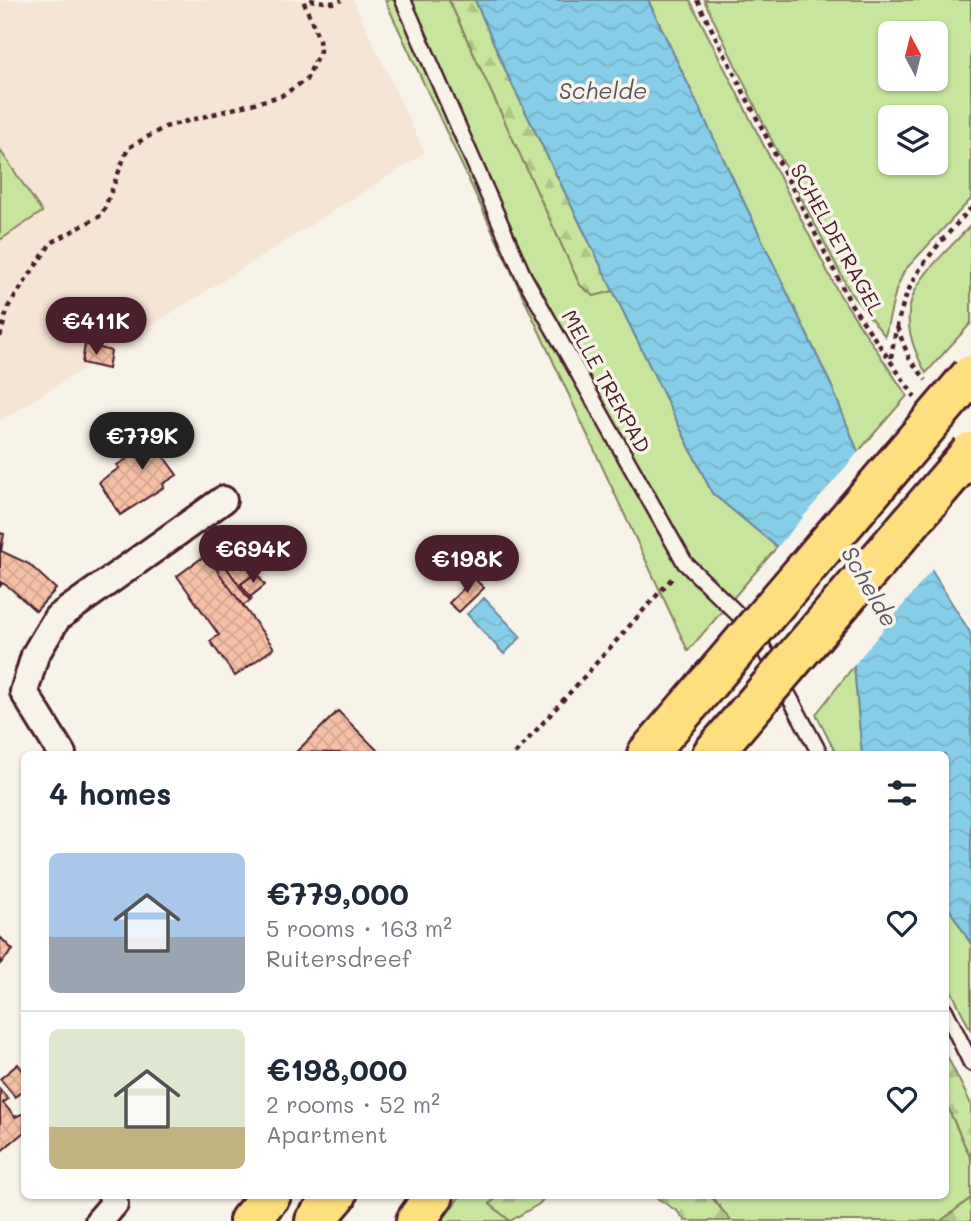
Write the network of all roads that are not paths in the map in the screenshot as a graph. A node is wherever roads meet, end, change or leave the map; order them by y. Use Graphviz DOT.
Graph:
graph roads {
  1 [pos="403,0"];
  2 [pos="971,375"];
  3 [pos="971,452"];
  4 [pos="223,500"];
  5 [pos="734,746"];
  6 [pos="60,751"];
  7 [pos="650,751"];
  8 [pos="818,751"];
  9 [pos="949,1018"];
  10 [pos="971,1063"];
  11 [pos="113,1199"];
  12 [pos="268,1199"];
  13 [pos="334,1199"];
  14 [pos="431,1199"];
  15 [pos="99,1221"];
  16 [pos="249,1221"];
  17 [pos="315,1221"];
  18 [pos="416,1221"];
  1 -- 8 [label="lane, MELLE TREKPAD"];
  2 -- 7 [label="highway, bridge"];
  3 -- 5 [label="highway, bridge"];
  4 -- 6 [label="street"];
  9 -- 10 [label="lane"];
  11 -- 15 [label="street"];
  12 -- 16 [label="highway"];
  13 -- 17 [label="highway"];
  14 -- 18 [label="highway"];
}
